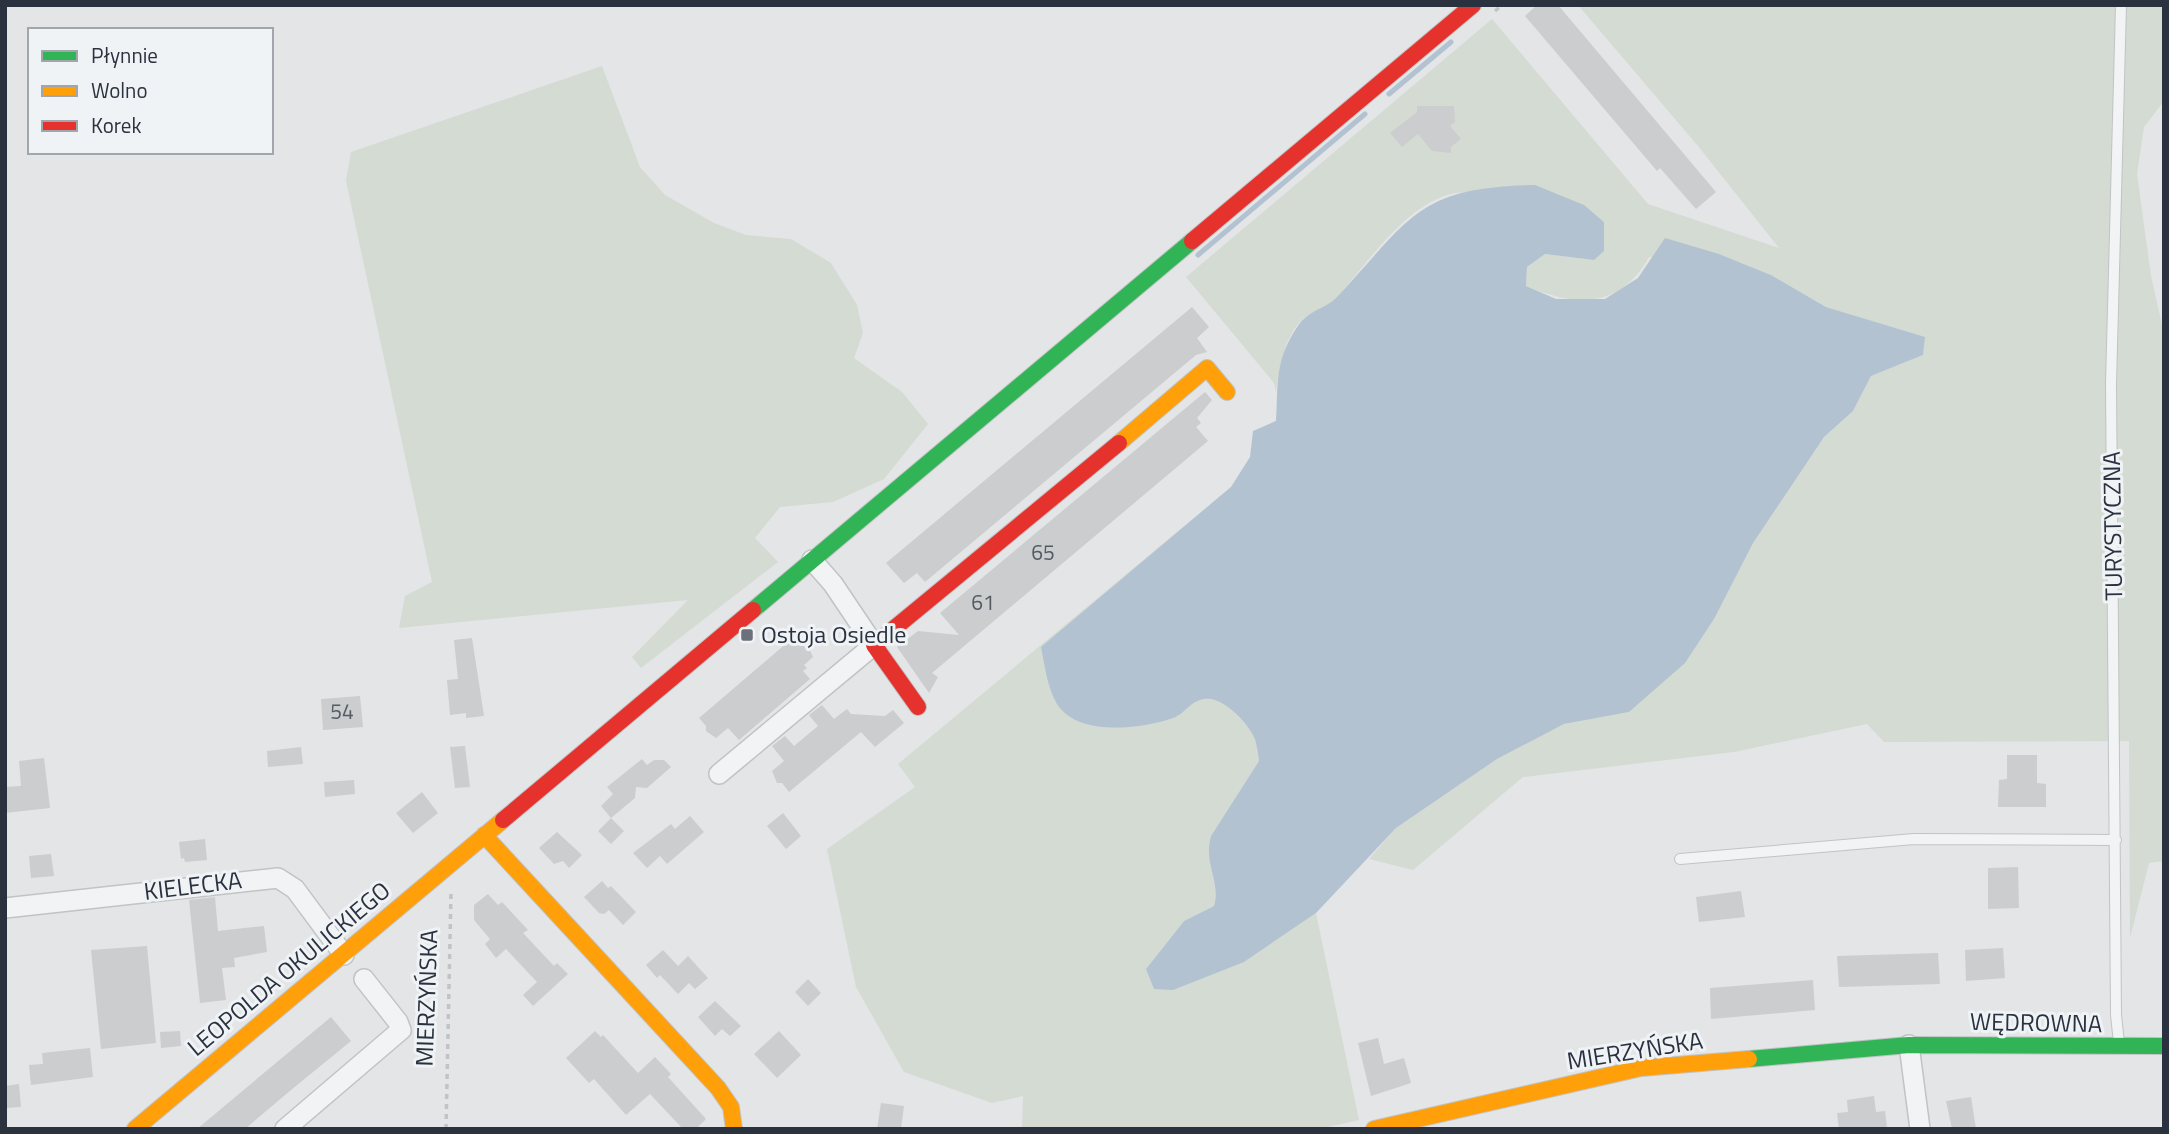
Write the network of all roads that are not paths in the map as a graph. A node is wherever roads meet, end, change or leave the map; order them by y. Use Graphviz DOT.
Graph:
graph roads {
  1 [pos="1474,5"];
  2 [pos="2121,5"];
  3 [pos="1227,392"];
  4 [pos="812,560"];
  5 [pos="874,645"];
  6 [pos="918,707"];
  7 [pos="719,774"];
  8 [pos="478,839"];
  9 [pos="2116,840"];
  10 [pos="1680,859"];
  11 [pos="5,908"];
  12 [pos="345,955"];
  13 [pos="363,979"];
  14 [pos="1909,1045"];
  15 [pos="2164,1046"];
  16 [pos="2120,1047"];
  17 [pos="135,1129"];
  18 [pos="285,1129"];
  19 [pos="734,1129"];
  20 [pos="1374,1129"];
  21 [pos="1920,1129"];
  1 -- 4 [label="street, LEOPOLDA OKULICKIEGO"];
  2 -- 9 [label="lane, TURYSTYCZNA"];
  3 -- 5 [label="street"];
  4 -- 5 [label="street"];
  4 -- 8 [label="street, LEOPOLDA OKULICKIEGO"];
  5 -- 6 [label="street"];
  5 -- 7 [label="street"];
  8 -- 12 [label="street, LEOPOLDA OKULICKIEGO"];
  8 -- 19 [label="street"];
  9 -- 10 [label="lane"];
  9 -- 16 [label="lane, TURYSTYCZNA"];
  11 -- 12 [label="street, KIELECKA"];
  12 -- 17 [label="street, LEOPOLDA OKULICKIEGO"];
  13 -- 18 [label="street"];
  14 -- 16 [label="street, WĘDROWNA"];
  14 -- 20 [label="street, MIERZYŃSKA"];
  14 -- 21 [label="street"];
  15 -- 16 [label="street, WĘDROWNA"];
}
